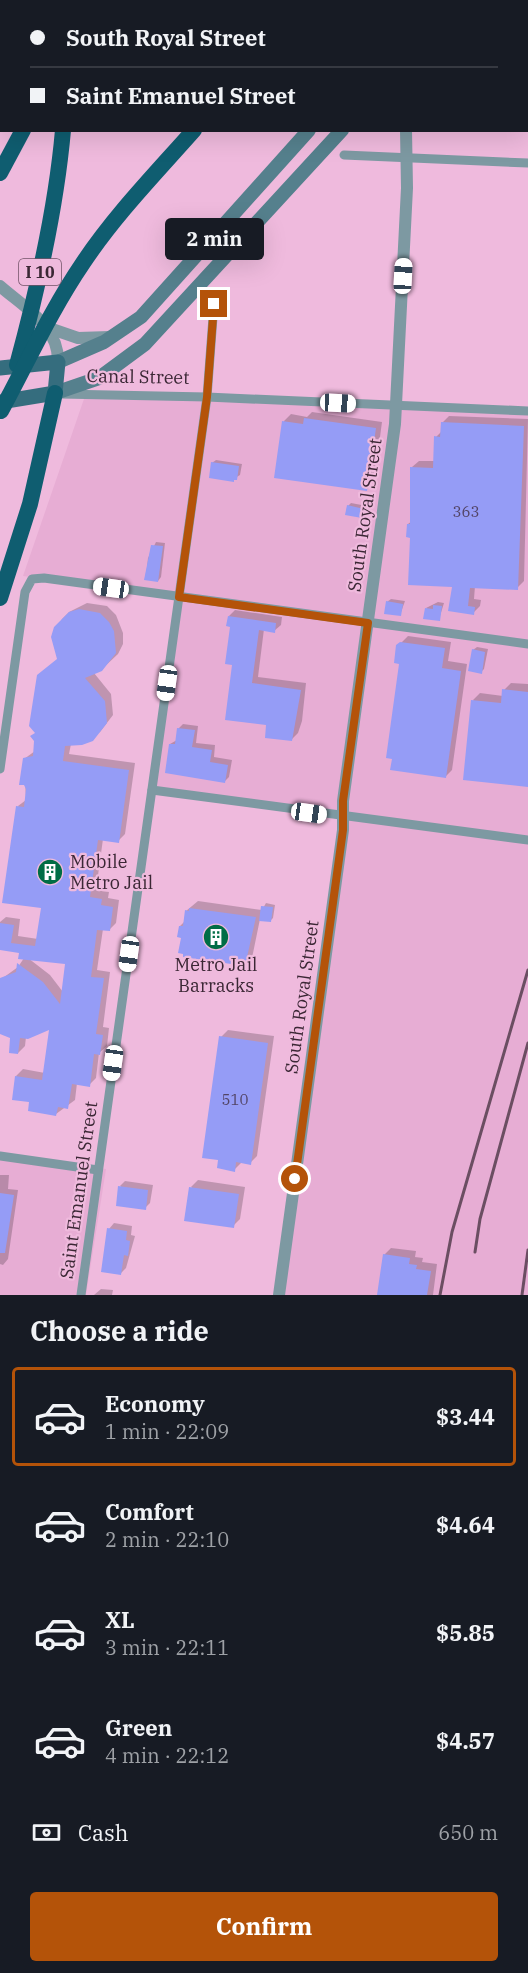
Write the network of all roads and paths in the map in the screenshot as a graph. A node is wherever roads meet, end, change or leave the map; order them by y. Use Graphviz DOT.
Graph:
graph roads {
  1 [pos="22,132"];
  2 [pos="63,132"];
  3 [pos="192,132"];
  4 [pos="307,132"];
  5 [pos="340,132"];
  6 [pos="406,132"];
  7 [pos="344,155"];
  8 [pos="408,158"];
  9 [pos="528,163"];
  10 [pos="0,173"];
  11 [pos="0,286"];
  12 [pos="214,304"];
  13 [pos="49,328"];
  14 [pos="114,337"];
  15 [pos="58,362"];
  16 [pos="0,368"];
  17 [pos="55,393"];
  18 [pos="207,397"];
  19 [pos="396,405"];
  20 [pos="0,410"];
  21 [pos="528,411"];
  22 [pos="179,597"];
  23 [pos="0,598"];
  24 [pos="368,623"];
  25 [pos="528,644"];
  26 [pos="0,769"];
  27 [pos="152,790"];
  28 [pos="343,816"];
  29 [pos="528,840"];
  30 [pos="0,1156"];
  31 [pos="98,1170"];
  32 [pos="81,1295"];
  33 [pos="279,1295"];
  1 -- 10 [label="highway"];
  2 -- 20 [label="highway, I 10, bridge"];
  3 -- 20 [label="highway, bridge"];
  4 -- 14 [label="main road"];
  5 -- 17 [label="main road"];
  6 -- 8 [label="street, South Royal Street"];
  7 -- 8 [label="street"];
  8 -- 9 [label="street"];
  8 -- 19 [label="street, South Royal Street"];
  11 -- 13 [label="street"];
  12 -- 18 [label="street, Saint Emanuel Street"];
  13 -- 14 [label="street"];
  13 -- 15 [label="street"];
  14 -- 15 [label="main road"];
  15 -- 16 [label="main road"];
  15 -- 17 [label="main road"];
  17 -- 18 [label="street, Canal Street"];
  17 -- 20 [label="main road, Canal Street"];
  17 -- 23 [label="highway"];
  18 -- 19 [label="street, Canal Street"];
  18 -- 22 [label="street, Saint Emanuel Street"];
  19 -- 21 [label="street, Canal Street"];
  19 -- 24 [label="street, South Royal Street"];
  22 -- 24 [label="street"];
  22 -- 26 [label="street"];
  22 -- 27 [label="street, Saint Emanuel Street"];
  24 -- 25 [label="street"];
  24 -- 28 [label="street, South Royal Street"];
  27 -- 28 [label="street"];
  27 -- 31 [label="street, Saint Emanuel Street"];
  28 -- 29 [label="street"];
  28 -- 33 [label="street, South Royal Street"];
  30 -- 31 [label="street"];
  31 -- 32 [label="street, Saint Emanuel Street"];
}
